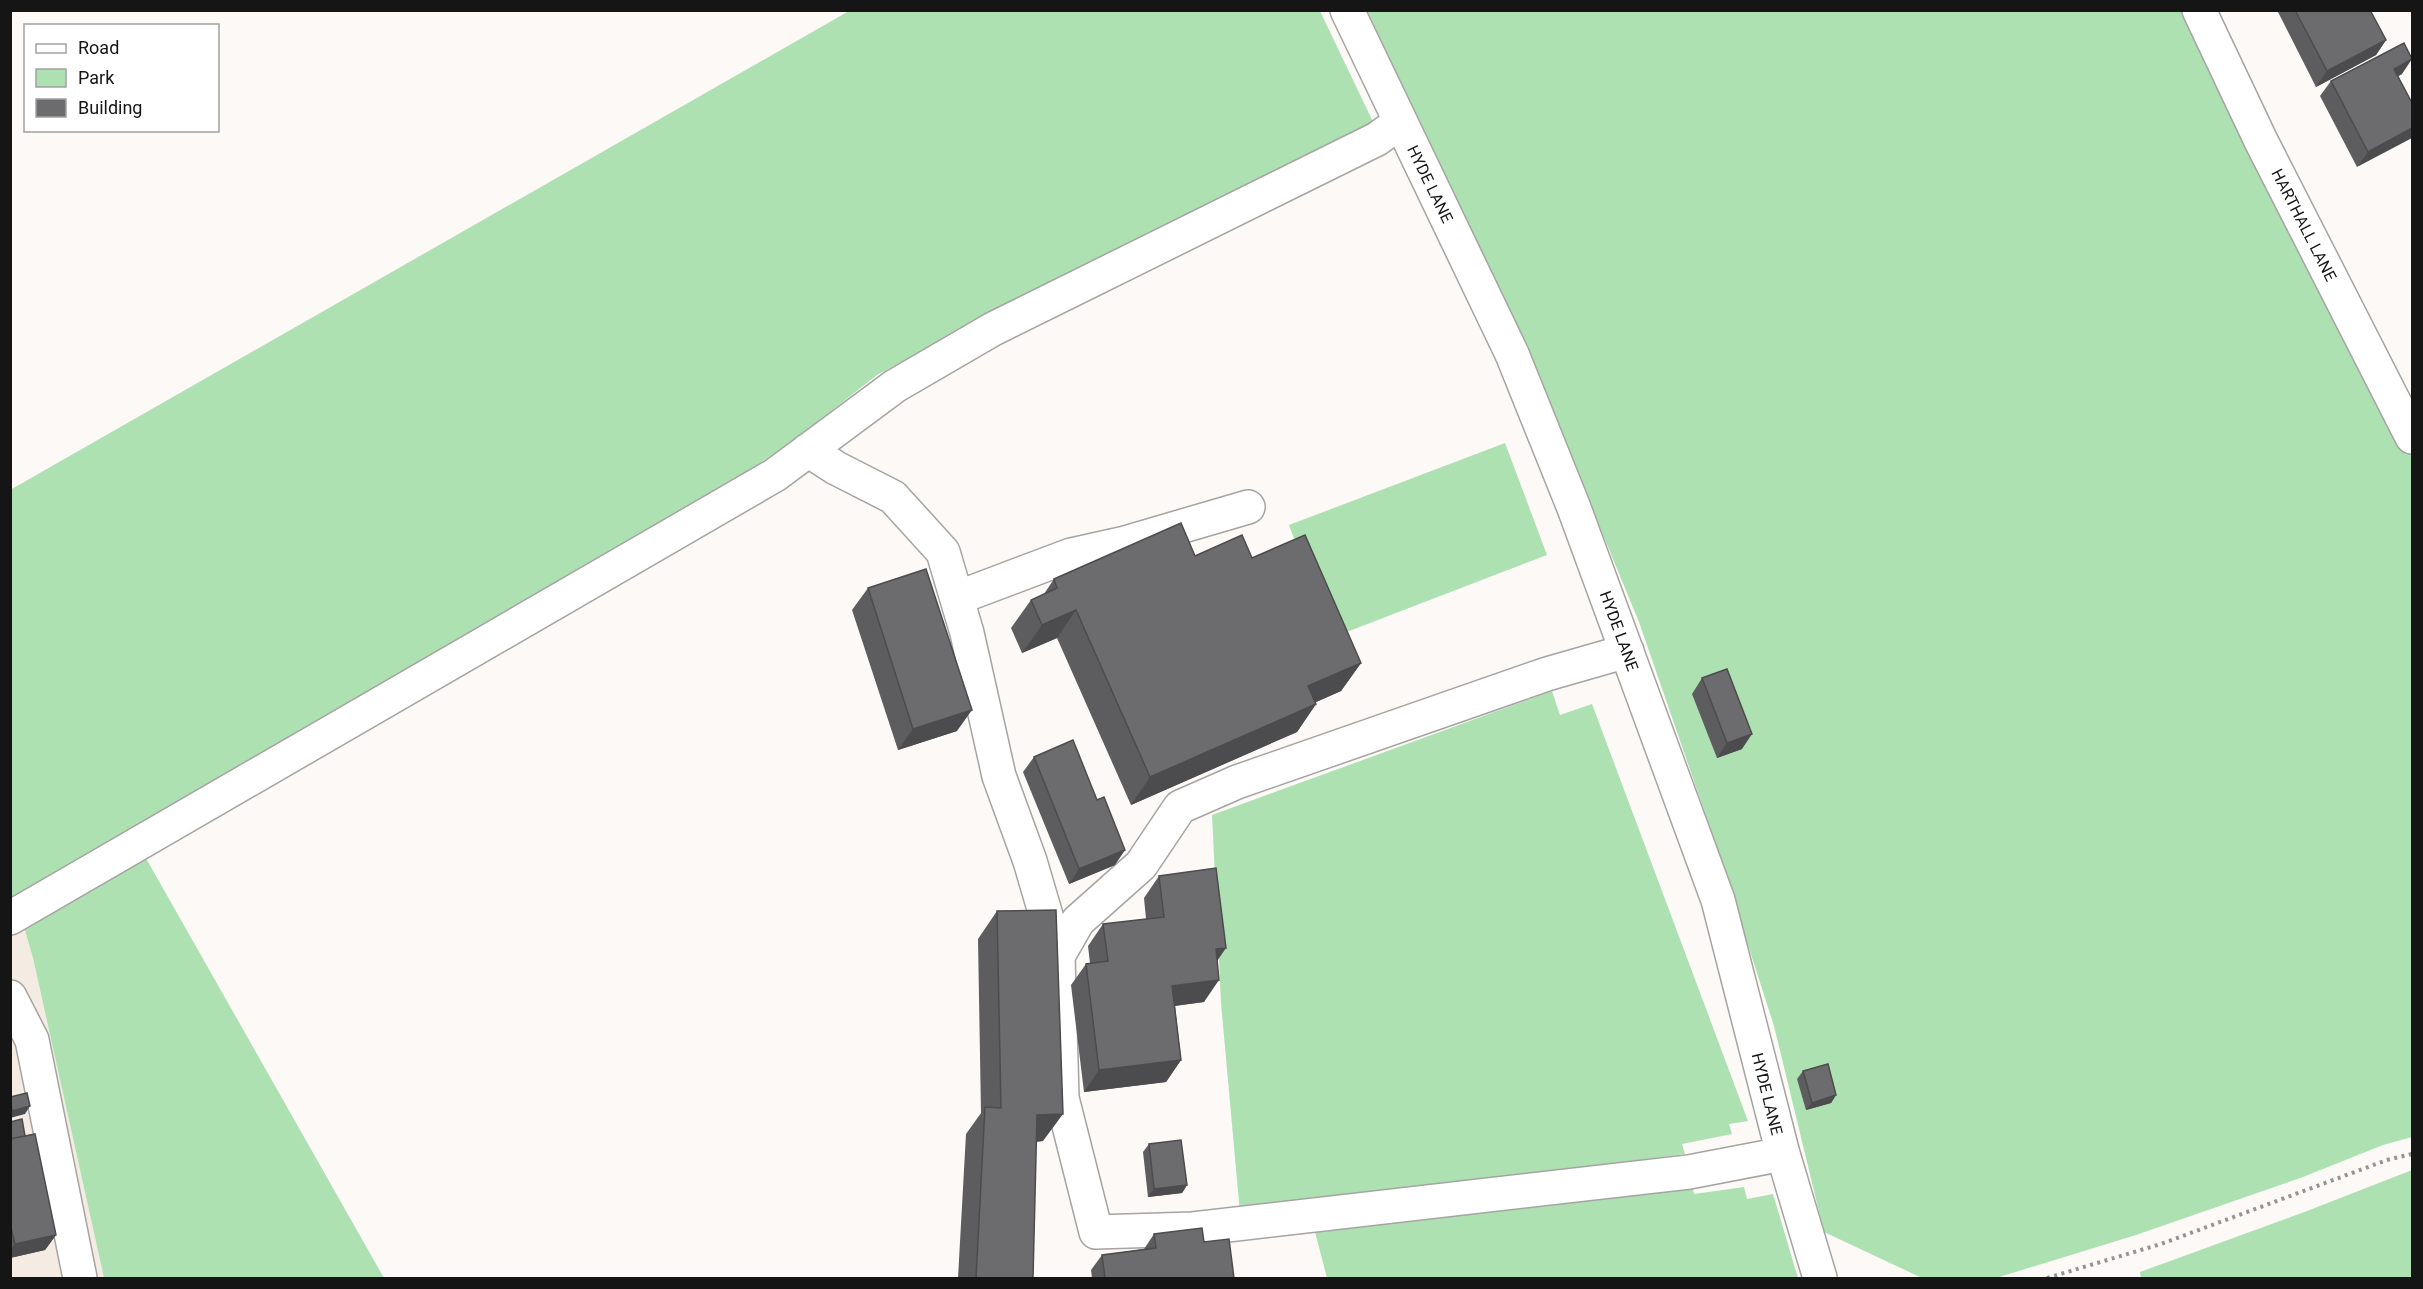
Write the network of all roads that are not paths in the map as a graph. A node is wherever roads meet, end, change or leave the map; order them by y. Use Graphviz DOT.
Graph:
graph roads {
  1 [pos="1347,10"];
  2 [pos="2199,10"];
  3 [pos="1400,122"];
  4 [pos="2412,437"];
  5 [pos="808,450"];
  6 [pos="1248,507"];
  7 [pos="957,598"];
  8 [pos="1627,651"];
  9 [pos="10,918"];
  10 [pos="1058,956"];
  11 [pos="10,997"];
  12 [pos="1783,1154"];
  13 [pos="80,1278"];
  14 [pos="1820,1278"];
  1 -- 3 [label="street, HYDE LANE"];
  2 -- 4 [label="street, HARTHALL LANE"];
  3 -- 5 [label="street"];
  3 -- 8 [label="street, HYDE LANE"];
  5 -- 7 [label="street"];
  5 -- 9 [label="street"];
  6 -- 7 [label="street"];
  7 -- 10 [label="street"];
  8 -- 10 [label="street"];
  8 -- 12 [label="street, HYDE LANE"];
  10 -- 12 [label="street"];
  11 -- 13 [label="street"];
  12 -- 14 [label="street, HYDE LANE"];
}
